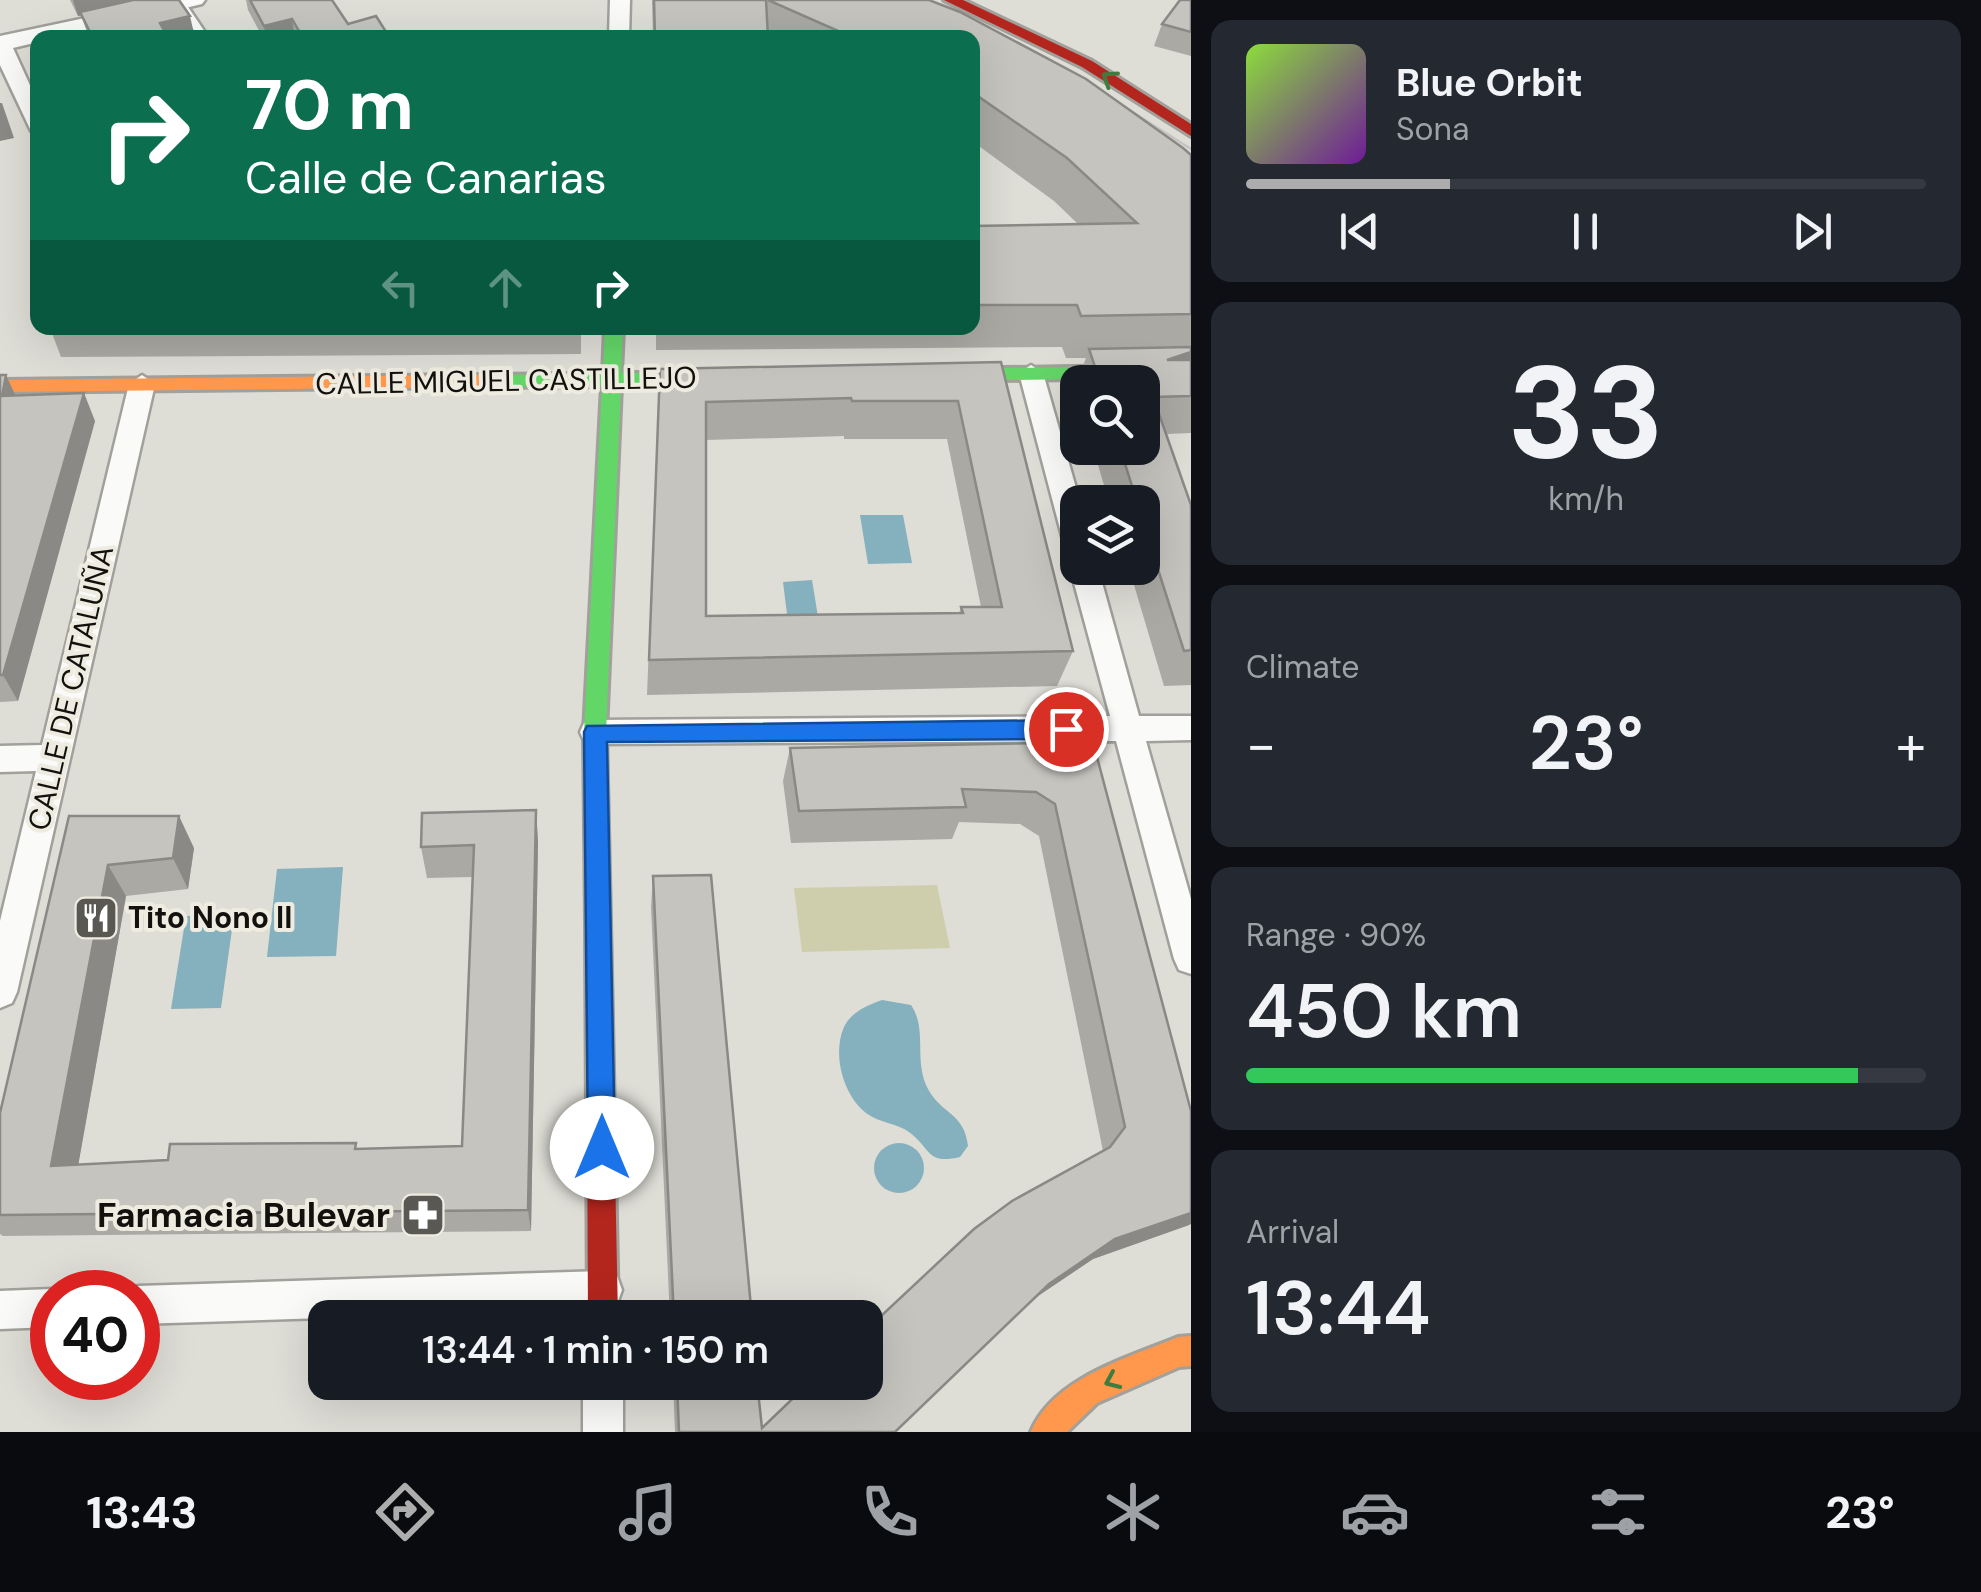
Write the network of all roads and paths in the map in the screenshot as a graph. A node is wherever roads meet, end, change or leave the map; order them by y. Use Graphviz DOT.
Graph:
graph roads {
  1 [pos="620,0"];
  2 [pos="952,0"];
  3 [pos="188,2"];
  4 [pos="63,30"];
  5 [pos="200,30"];
  6 [pos="619,30"];
  7 [pos="30,37"];
  8 [pos="0,44"];
  9 [pos="30,110"];
  10 [pos="1191,131"];
  11 [pos="614,335"];
  12 [pos="1191,371"];
  13 [pos="1031,373"];
  14 [pos="932,375"];
  15 [pos="734,379"];
  16 [pos="612,380"];
  17 [pos="142,384"];
  18 [pos="0,386"];
  19 [pos="1062,485"];
  20 [pos="1089,585"];
  21 [pos="1191,728"];
  22 [pos="1128,729"];
  23 [pos="595,732"];
  24 [pos="0,758"];
  25 [pos="55,758"];
  26 [pos="1191,959"];
  27 [pos="0,992"];
  28 [pos="603,1300"];
  29 [pos="308,1305"];
  30 [pos="160,1306"];
  31 [pos="30,1309"];
  32 [pos="0,1310"];
  33 [pos="1191,1351"];
  34 [pos="603,1400"];
  35 [pos="603,1432"];
  36 [pos="1046,1432"];
  1 -- 6 [label="street"];
  10 -- 2 [label="main road, one-way"];
  3 -- 4 [label="street"];
  3 -- 5 [label="lane"];
  7 -- 8 [label="street"];
  8 -- 9 [label="street"];
  11 -- 16 [label="main road"];
  12 -- 13 [label="main road"];
  13 -- 14 [label="main road"];
  13 -- 19 [label="street"];
  15 -- 16 [label="main road, CALLE MIGUEL CASTILLEJO"];
  16 -- 17 [label="main road, CALLE MIGUEL CASTILLEJO"];
  16 -- 23 [label="main road"];
  17 -- 18 [label="main road, CALLE MIGUEL CASTILLEJO"];
  17 -- 25 [label="street, CALLE DE CATALUÑA"];
  20 -- 22 [label="street"];
  21 -- 22 [label="street"];
  22 -- 23 [label="street"];
  22 -- 26 [label="street"];
  23 -- 28 [label="main road"];
  24 -- 25 [label="street"];
  25 -- 27 [label="street, CALLE DE CATALUÑA"];
  29 -- 30 [label="street"];
  31 -- 32 [label="street"];
  33 -- 36 [label="main road, one-way"];
  34 -- 35 [label="street"];
}
